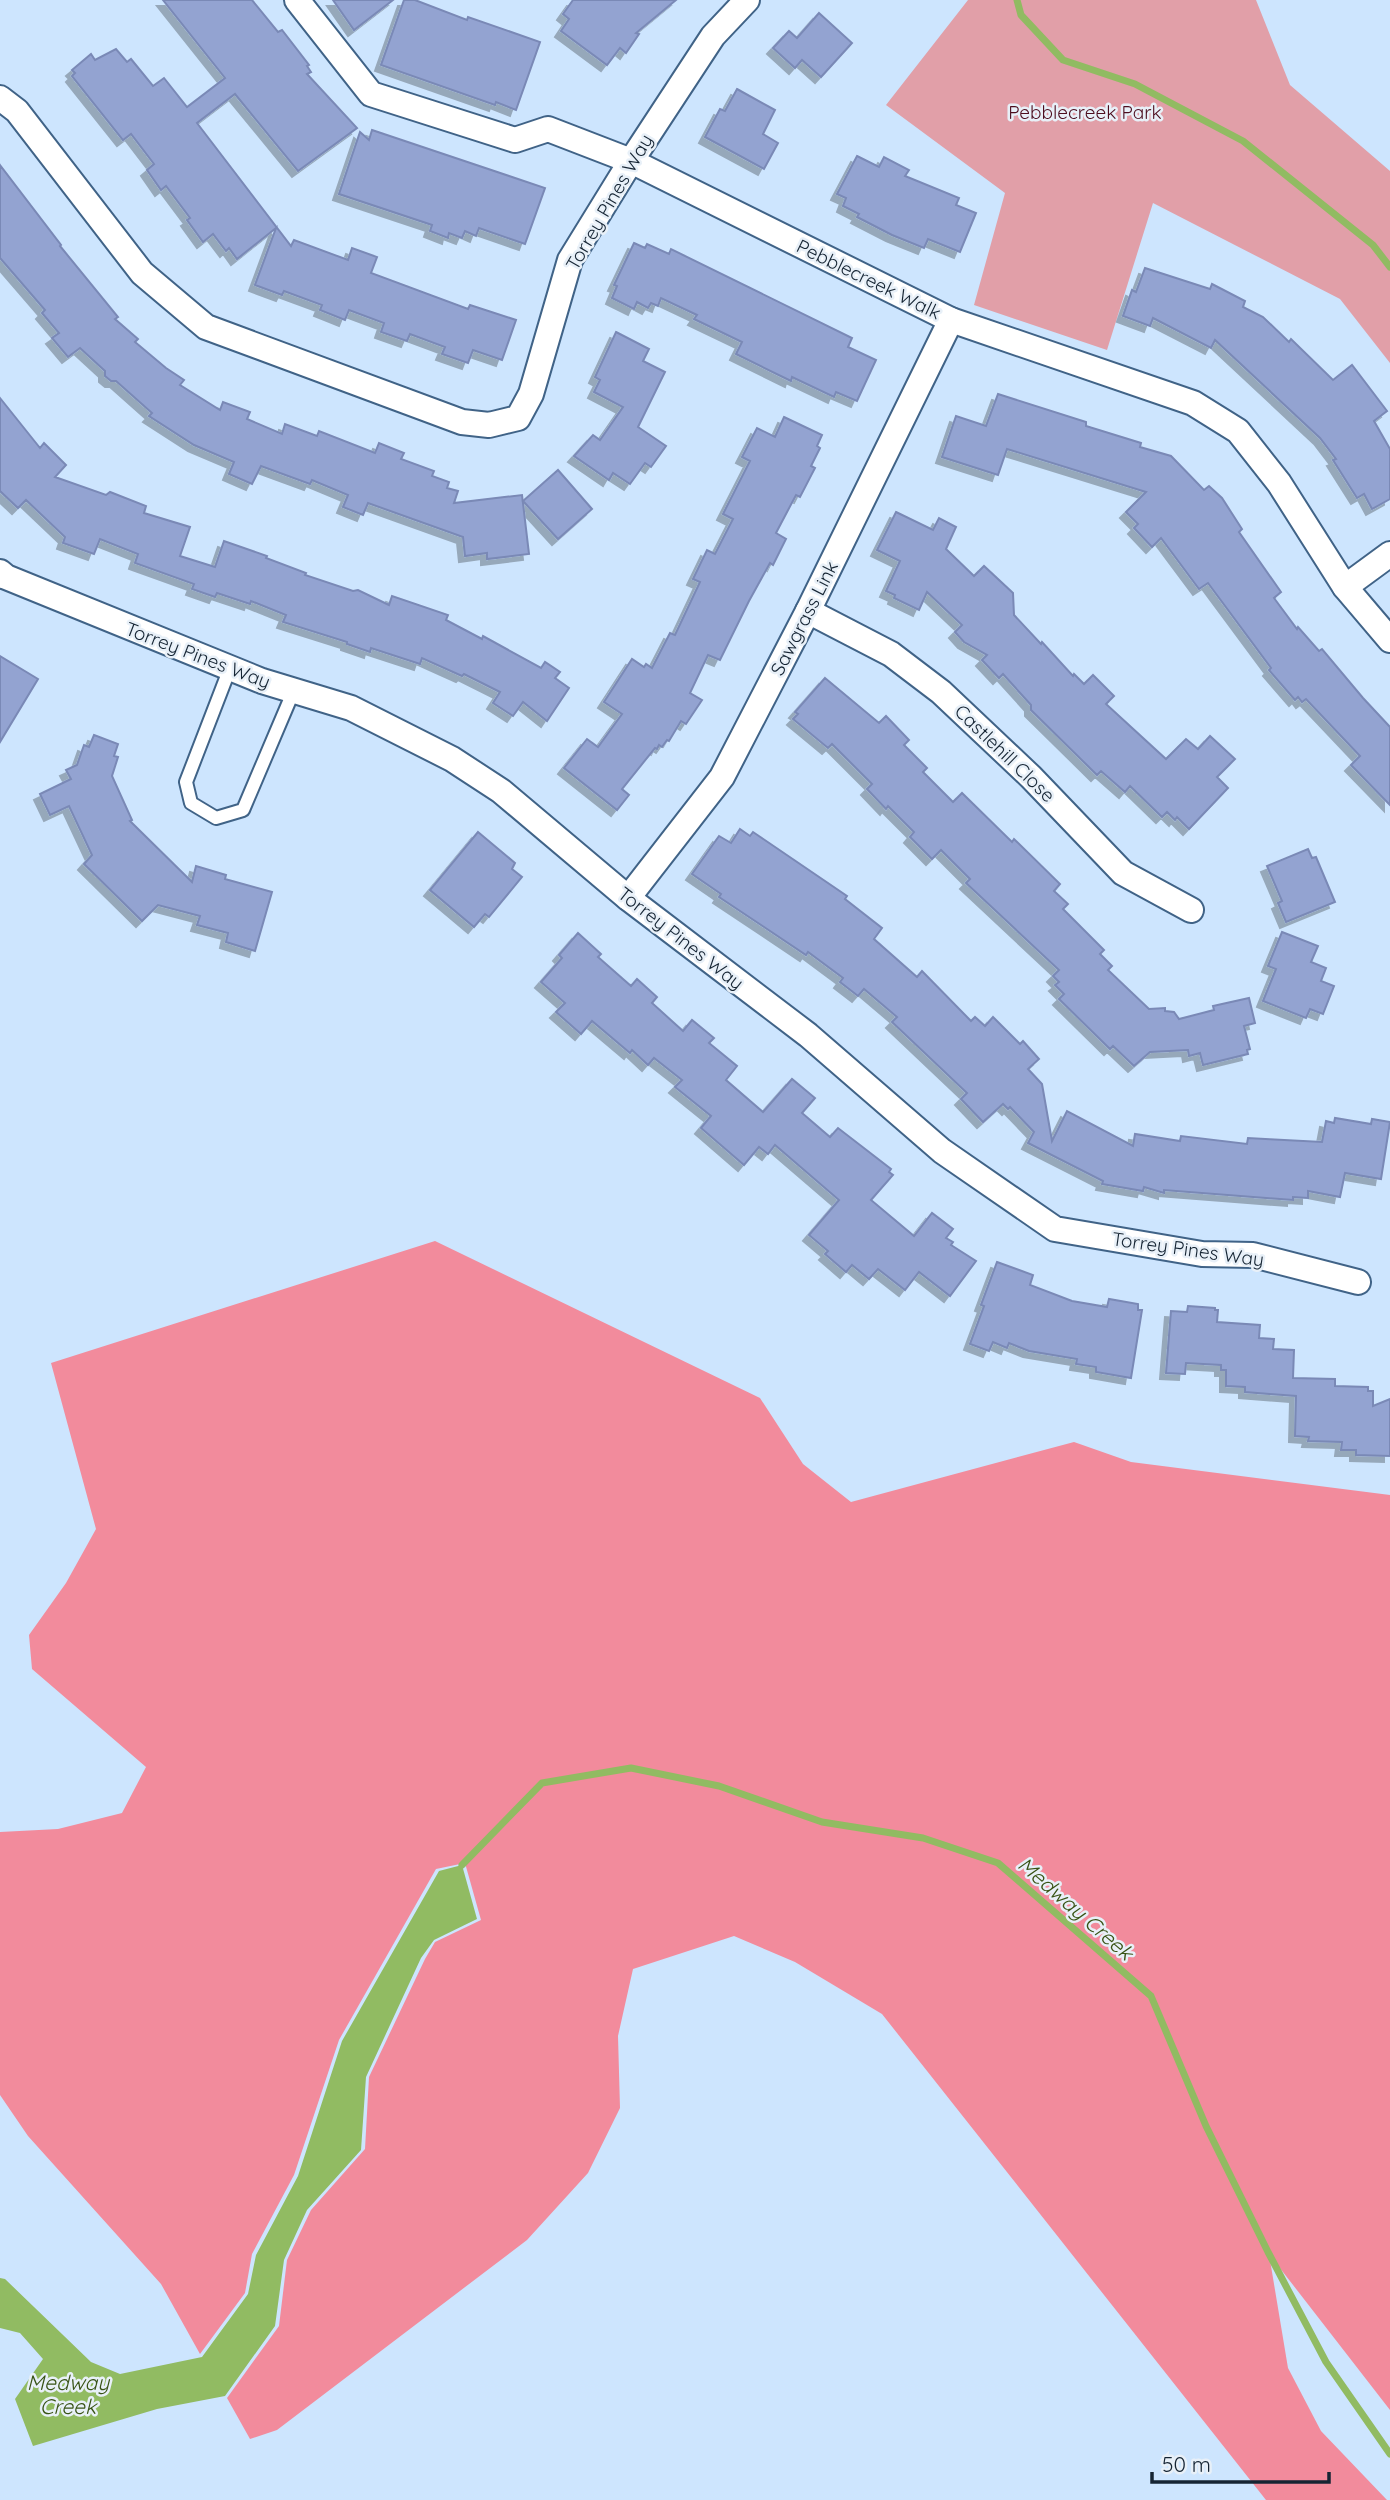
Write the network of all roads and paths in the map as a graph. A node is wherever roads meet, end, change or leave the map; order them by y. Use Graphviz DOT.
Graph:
graph roads {
  1 [pos="297,0"];
  2 [pos="747,0"];
  3 [pos="0,98"];
  4 [pos="631,161"];
  5 [pos="951,320"];
  6 [pos="1390,554"];
  7 [pos="0,572"];
  8 [pos="1345,587"];
  9 [pos="808,611"];
  10 [pos="1390,640"];
  11 [pos="230,668"];
  12 [pos="294,691"];
  13 [pos="628,898"];
  14 [pos="1191,910"];
  15 [pos="1357,1282"];
  1 -- 4 [label="street, Pebblecreek Walk"];
  2 -- 4 [label="street, Torrey Pines Way"];
  3 -- 4 [label="street, Torrey Pines Way"];
  4 -- 5 [label="street, Pebblecreek Walk"];
  5 -- 8 [label="street, Pebblecreek Walk"];
  5 -- 9 [label="street, Sawgrass Link"];
  6 -- 8 [label="street"];
  7 -- 11 [label="street, Torrey Pines Way"];
  8 -- 10 [label="street, Pebblecreek Walk"];
  9 -- 13 [label="street, Sawgrass Link"];
  9 -- 14 [label="street, Castlehill Close"];
  11 -- 12 [label="street, Torrey Pines Way"];
  11 -- 12 [label="lane"];
  12 -- 13 [label="street, Torrey Pines Way"];
  13 -- 15 [label="street, Torrey Pines Way"];
}
